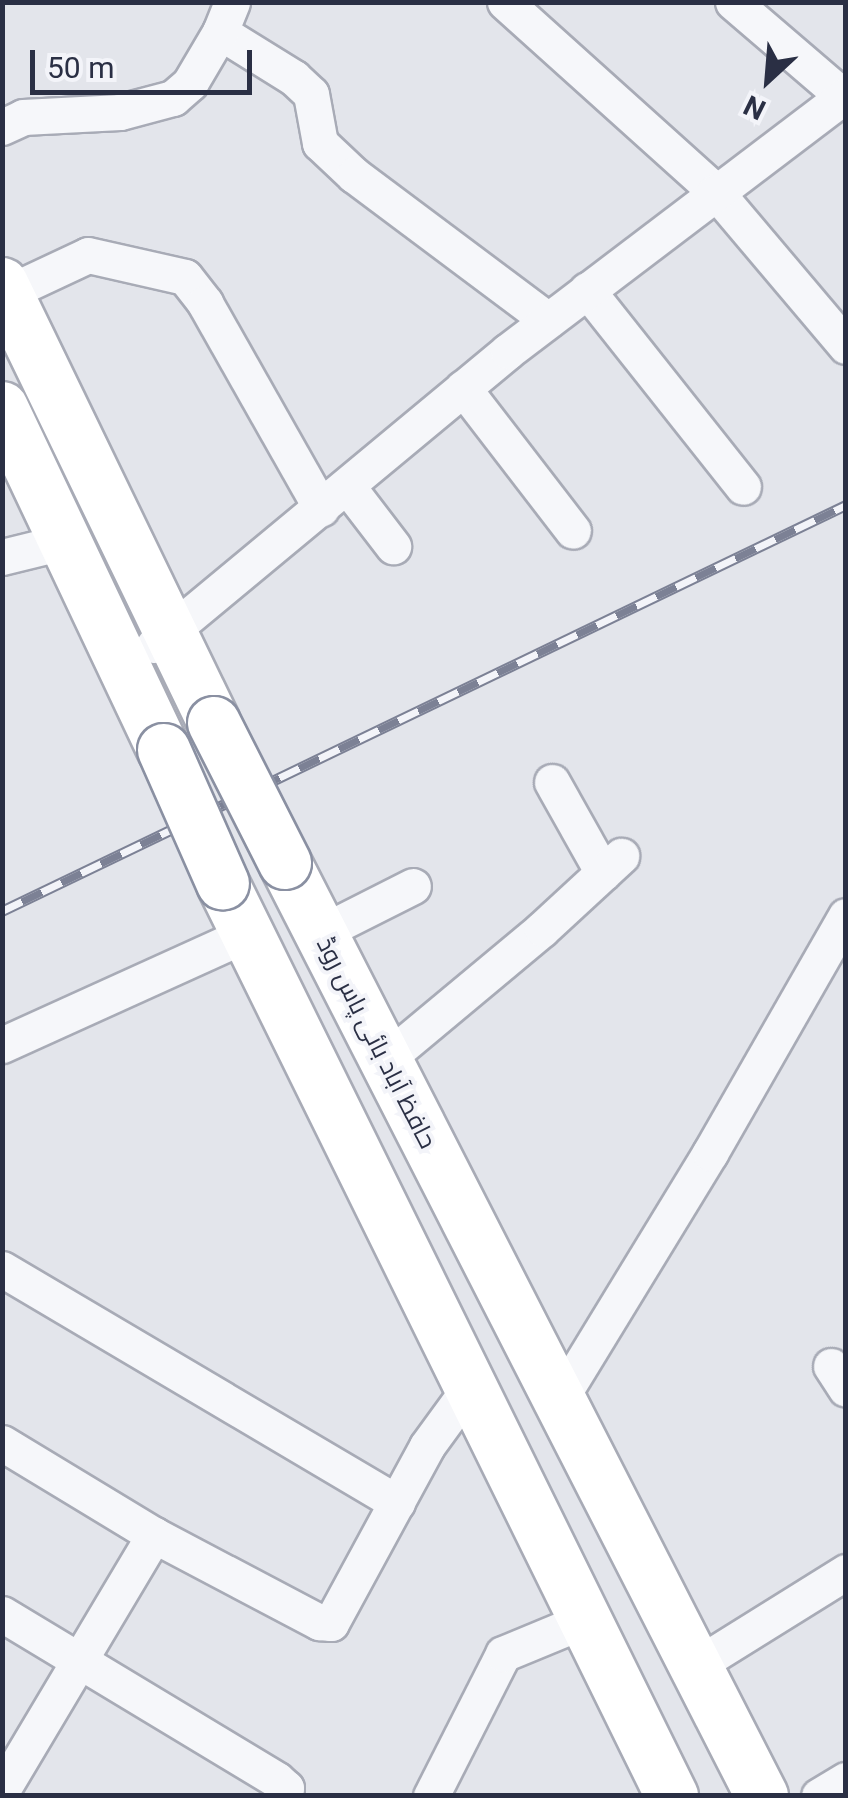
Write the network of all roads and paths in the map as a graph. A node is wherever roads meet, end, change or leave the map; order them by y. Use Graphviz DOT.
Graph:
graph roads {
  1 [pos="505,2"];
  2 [pos="732,2"];
  3 [pos="226,18"];
  4 [pos="845,96"];
  5 [pos="2,128"];
  6 [pos="715,191"];
  7 [pos="5,288"];
  8 [pos="587,290"];
  9 [pos="548,320"];
  10 [pos="846,346"];
  11 [pos="463,388"];
  12 [pos="2,408"];
  13 [pos="742,487"];
  14 [pos="334,497"];
  15 [pos="574,531"];
  16 [pos="66,541"];
  17 [pos="393,546"];
  18 [pos="2,557"];
  19 [pos="171,631"];
  20 [pos="126,669"];
  21 [pos="552,782"];
  22 [pos="412,886"];
  23 [pos="846,916"];
  24 [pos="320,933"];
  25 [pos="246,935"];
  26 [pos="2,1045"];
  27 [pos="384,1060"];
  28 [pos="2,1269"];
  29 [pos="470,1387"];
  30 [pos="558,1402"];
  31 [pos="2,1442"];
  32 [pos="397,1503"];
  33 [pos="154,1535"];
  34 [pos="846,1572"];
  35 [pos="2,1614"];
  36 [pos="585,1620"];
  37 [pos="79,1658"];
  38 [pos="695,1666"];
  39 [pos="846,1780"];
  40 [pos="3,1789"];
  41 [pos="668,1794"];
  42 [pos="284,1796"];
  43 [pos="431,1796"];
  44 [pos="762,1796"];
  45 [pos="819,1796"];
  1 -- 6 [label="street"];
  2 -- 4 [label="street"];
  3 -- 5 [label="street"];
  3 -- 9 [label="street"];
  4 -- 6 [label="street"];
  6 -- 8 [label="street"];
  6 -- 10 [label="street"];
  7 -- 14 [label="street"];
  7 -- 19 [label="highway, حافظ آباد بائی پاس روڈ"];
  8 -- 9 [label="street"];
  8 -- 13 [label="street"];
  9 -- 11 [label="street"];
  11 -- 14 [label="street"];
  11 -- 15 [label="street"];
  12 -- 16 [label="highway"];
  14 -- 17 [label="street"];
  14 -- 19 [label="street"];
  16 -- 18 [label="street"];
  16 -- 20 [label="highway"];
  19 -- 20 [label="street"];
  19 -- 24 [label="highway, حافظ آباد بائی پاس روڈ, bridge"];
  20 -- 25 [label="highway, bridge"];
  21 -- 27 [label="street"];
  22 -- 24 [label="street"];
  23 -- 30 [label="street"];
  24 -- 27 [label="highway, حافظ آباد بائی پاس روڈ"];
  25 -- 26 [label="street"];
  25 -- 29 [label="highway"];
  27 -- 30 [label="highway, حافظ آباد بائی پاس روڈ"];
  28 -- 32 [label="street"];
  29 -- 32 [label="street"];
  29 -- 36 [label="highway"];
  30 -- 38 [label="highway, حافظ آباد بائی پاس روڈ"];
  31 -- 33 [label="street"];
  32 -- 33 [label="street"];
  33 -- 37 [label="street"];
  34 -- 38 [label="street"];
  35 -- 37 [label="street"];
  36 -- 41 [label="highway"];
  36 -- 43 [label="street"];
  37 -- 40 [label="street"];
  37 -- 42 [label="street"];
  38 -- 44 [label="highway, حافظ آباد بائی پاس روڈ"];
  39 -- 45 [label="street"];
}
